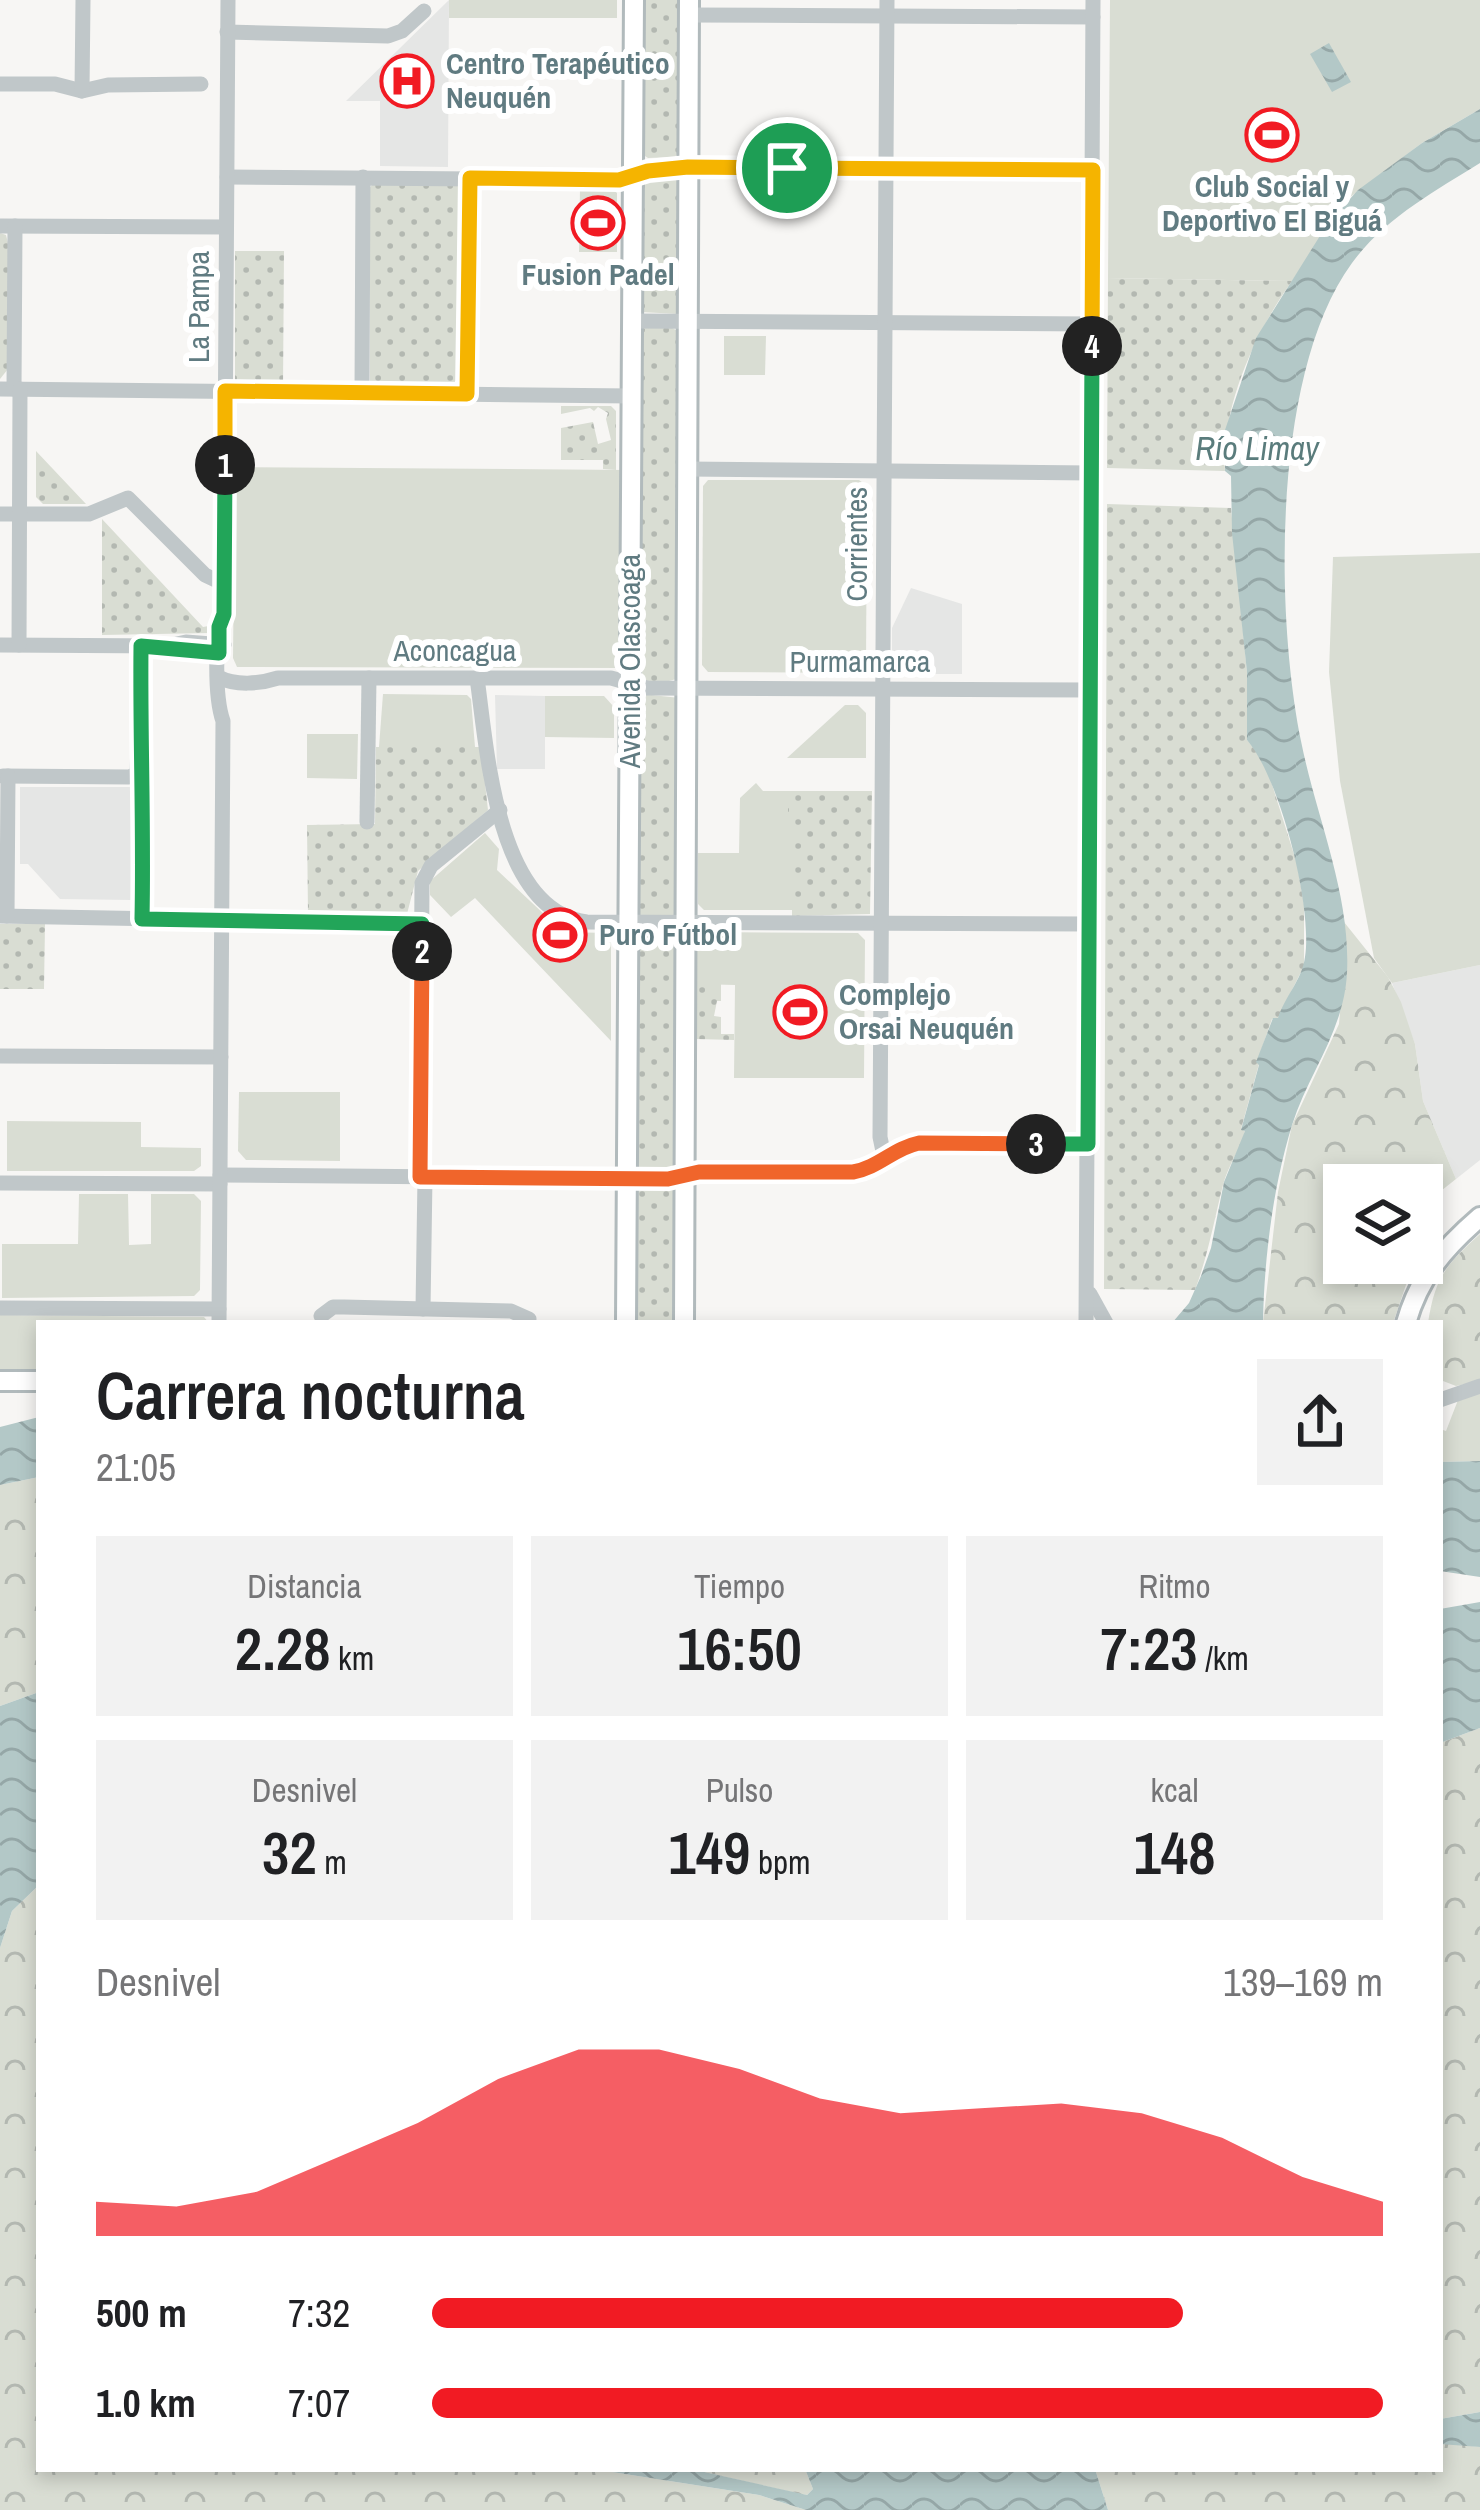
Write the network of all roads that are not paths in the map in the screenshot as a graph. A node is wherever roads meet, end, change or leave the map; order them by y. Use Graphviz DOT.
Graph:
graph roads {
  1 [pos="82,0"];
  2 [pos="228,0"];
  3 [pos="634,0"];
  4 [pos="689,7"];
  5 [pos="887,8"];
  6 [pos="1093,8"];
  7 [pos="424,11"];
  8 [pos="227,32"];
  9 [pos="0,84"];
  10 [pos="201,84"];
  11 [pos="82,91"];
  12 [pos="688,167"];
  13 [pos="886,169"];
  14 [pos="1093,170"];
  15 [pos="634,174"];
  16 [pos="226,177"];
  17 [pos="363,177"];
  18 [pos="470,178"];
  19 [pos="7,226"];
  20 [pos="226,227"];
  21 [pos="632,321"];
  22 [pos="687,321"];
  23 [pos="885,322"];
  24 [pos="1092,324"];
  25 [pos="11,389"];
  26 [pos="225,391"];
  27 [pos="362,392"];
  28 [pos="467,394"];
  29 [pos="632,396"];
  30 [pos="687,469"];
  31 [pos="884,471"];
  32 [pos="1091,473"];
  33 [pos="0,514"];
  34 [pos="20,514"];
  35 [pos="224,584"];
  36 [pos="0,645"];
  37 [pos="19,645"];
  38 [pos="141,646"];
  39 [pos="222,648"];
  40 [pos="225,677"];
  41 [pos="369,678"];
  42 [pos="476,678"];
  43 [pos="630,683"];
  44 [pos="686,688"];
  45 [pos="883,689"];
  46 [pos="1090,690"];
  47 [pos="137,774"];
  48 [pos="7,776"];
  49 [pos="500,810"];
  50 [pos="367,822"];
  51 [pos="7,916"];
  52 [pos="142,919"];
  53 [pos="221,920"];
  54 [pos="628,923"];
  55 [pos="685,923"];
  56 [pos="422,924"];
  57 [pos="881,924"];
  58 [pos="1089,924"];
  59 [pos="0,1056"];
  60 [pos="221,1057"];
  61 [pos="1088,1144"];
  62 [pos="885,1161"];
  63 [pos="684,1175"];
  64 [pos="423,1177"];
  65 [pos="220,1179"];
  66 [pos="627,1179"];
  67 [pos="0,1183"];
  68 [pos="1480,1217"];
  69 [pos="1087,1280"];
  70 [pos="0,1308"];
  71 [pos="423,1309"];
  72 [pos="219,1316"];
  73 [pos="321,1316"];
  74 [pos="529,1318"];
  75 [pos="626,1320"];
  76 [pos="684,1320"];
  77 [pos="1086,1320"];
  78 [pos="1104,1320"];
  79 [pos="1407,1320"];
  80 [pos="0,1381"];
  81 [pos="36,1381"];
  82 [pos="1480,1386"];
  83 [pos="1443,1399"];
  1 -- 11 [label="street"];
  2 -- 8 [label="street, La Pampa"];
  3 -- 15 [label="main road, Avenida Olascoaga"];
  4 -- 5 [label="street"];
  4 -- 12 [label="main road, Avenida Olascoaga"];
  5 -- 6 [label="street"];
  5 -- 13 [label="street, Corrientes"];
  6 -- 14 [label="street"];
  7 -- 8 [label="street"];
  8 -- 16 [label="street, La Pampa"];
  9 -- 11 [label="street"];
  10 -- 11 [label="street"];
  12 -- 13 [label="street"];
  12 -- 15 [label="street"];
  12 -- 22 [label="main road, Avenida Olascoaga"];
  13 -- 14 [label="street"];
  13 -- 23 [label="street, Corrientes"];
  14 -- 24 [label="street"];
  15 -- 18 [label="street"];
  15 -- 21 [label="main road, Avenida Olascoaga"];
  16 -- 17 [label="street"];
  16 -- 20 [label="street, La Pampa"];
  17 -- 18 [label="street"];
  17 -- 27 [label="street"];
  18 -- 28 [label="street"];
  19 -- 20 [label="street"];
  19 -- 25 [label="street"];
  20 -- 26 [label="street, La Pampa"];
  21 -- 22 [label="street"];
  21 -- 29 [label="main road, Avenida Olascoaga"];
  22 -- 23 [label="street"];
  22 -- 30 [label="main road, Avenida Olascoaga"];
  23 -- 24 [label="street"];
  23 -- 31 [label="street, Corrientes"];
  24 -- 32 [label="street"];
  25 -- 26 [label="street"];
  25 -- 34 [label="street"];
  26 -- 27 [label="street"];
  26 -- 35 [label="street, La Pampa"];
  27 -- 28 [label="street"];
  28 -- 29 [label="street"];
  29 -- 43 [label="main road, Avenida Olascoaga"];
  30 -- 31 [label="street"];
  30 -- 44 [label="main road, Avenida Olascoaga"];
  31 -- 32 [label="street"];
  31 -- 45 [label="street, Corrientes"];
  32 -- 46 [label="street"];
  33 -- 34 [label="street"];
  34 -- 35 [label="street"];
  34 -- 37 [label="street"];
  35 -- 39 [label="street, La Pampa"];
  36 -- 37 [label="street"];
  37 -- 38 [label="street"];
  38 -- 39 [label="street"];
  38 -- 47 [label="street"];
  39 -- 40 [label="street, La Pampa"];
  40 -- 41 [label="street, Aconcagua"];
  40 -- 53 [label="street, La Pampa"];
  41 -- 42 [label="street, Aconcagua"];
  41 -- 50 [label="street"];
  42 -- 43 [label="street, Aconcagua"];
  42 -- 49 [label="street"];
  43 -- 44 [label="street, Purmamarca"];
  43 -- 54 [label="main road, Avenida Olascoaga"];
  44 -- 45 [label="street, Purmamarca"];
  44 -- 55 [label="main road, Avenida Olascoaga"];
  45 -- 46 [label="street, Purmamarca"];
  45 -- 57 [label="street, Corrientes"];
  46 -- 58 [label="street"];
  47 -- 48 [label="street"];
  47 -- 52 [label="street"];
  48 -- 51 [label="street"];
  49 -- 54 [label="street"];
  49 -- 56 [label="street"];
  51 -- 52 [label="street"];
  52 -- 53 [label="street"];
  53 -- 56 [label="street"];
  53 -- 60 [label="street, La Pampa"];
  54 -- 55 [label="street"];
  54 -- 66 [label="main road, Avenida Olascoaga"];
  55 -- 57 [label="street"];
  55 -- 63 [label="main road, Avenida Olascoaga"];
  56 -- 64 [label="street"];
  57 -- 58 [label="street"];
  57 -- 62 [label="street, Corrientes"];
  58 -- 61 [label="street"];
  59 -- 60 [label="street"];
  60 -- 65 [label="street, La Pampa"];
  61 -- 62 [label="street"];
  61 -- 69 [label="street"];
  62 -- 63 [label="street"];
  63 -- 66 [label="street"];
  63 -- 76 [label="main road, Avenida Olascoaga"];
  64 -- 65 [label="street"];
  64 -- 66 [label="street"];
  64 -- 71 [label="street"];
  65 -- 67 [label="street"];
  65 -- 72 [label="street, La Pampa"];
  66 -- 75 [label="main road, Avenida Olascoaga"];
  68 -- 79 [label="main road"];
  69 -- 77 [label="street"];
  69 -- 78 [label="street"];
  70 -- 72 [label="street"];
  71 -- 73 [label="street"];
  71 -- 74 [label="street"];
  80 -- 81 [label="main road"];
  82 -- 83 [label="street"];
}
